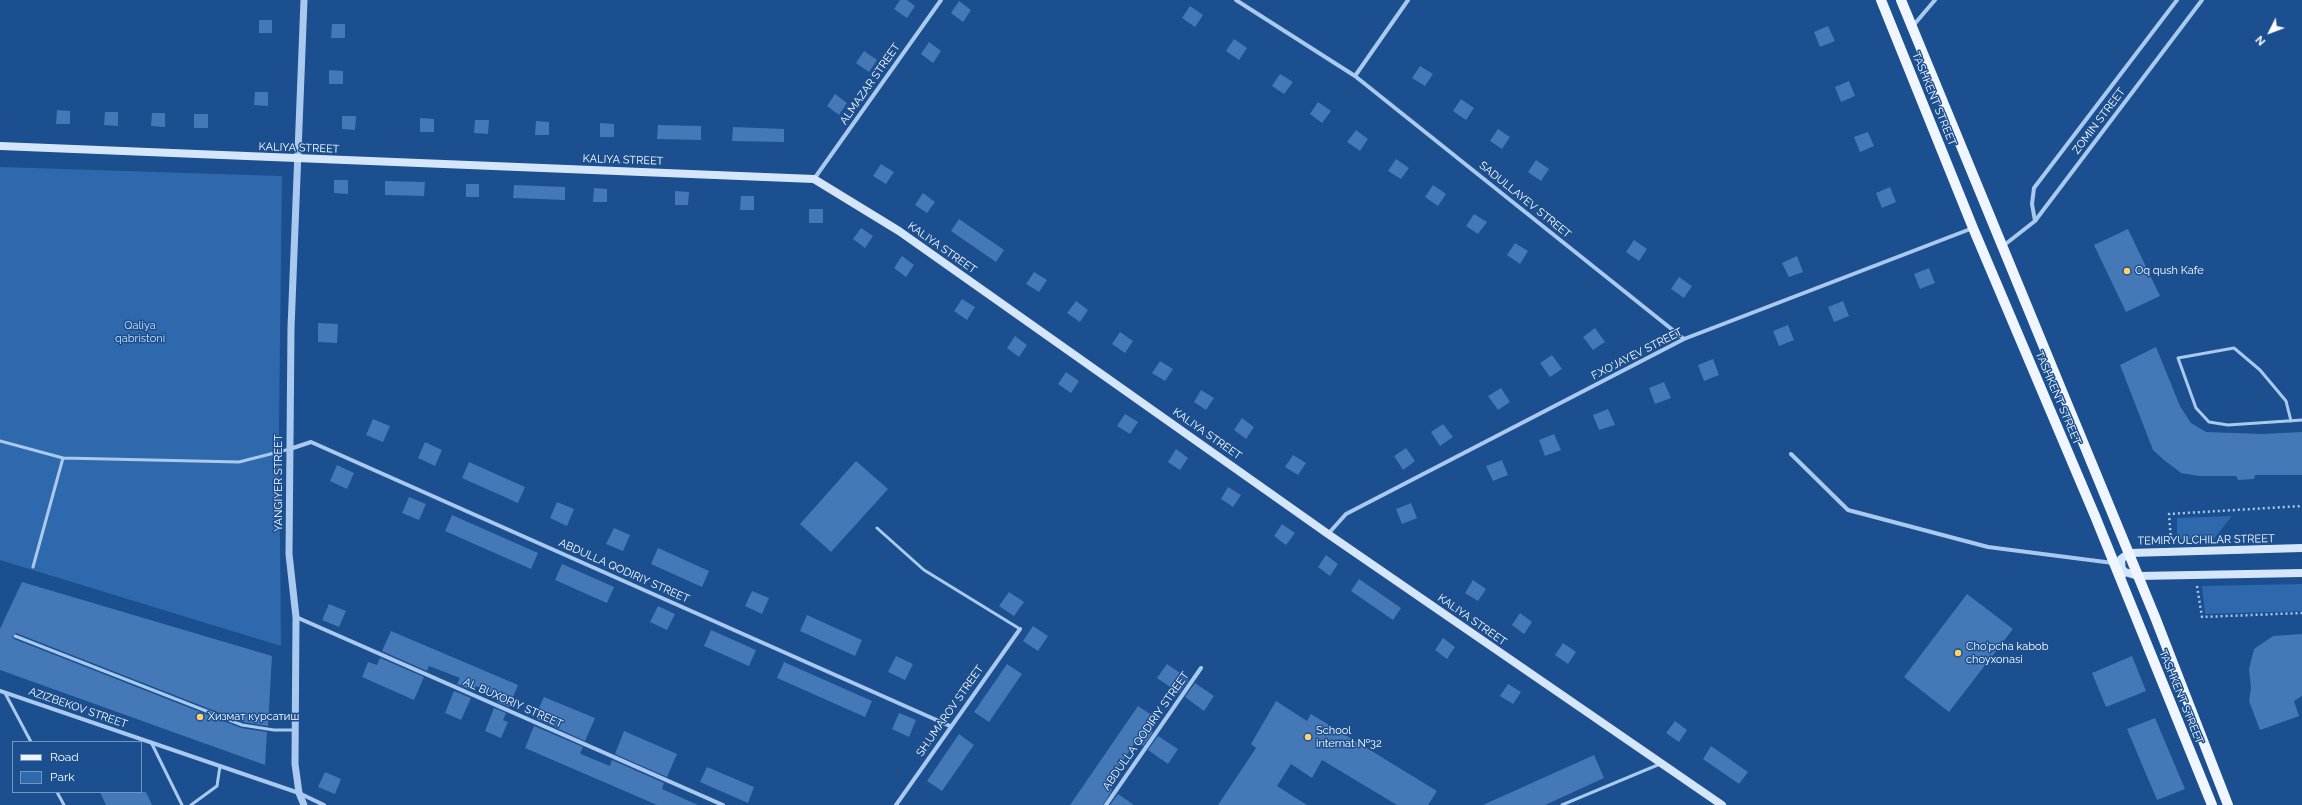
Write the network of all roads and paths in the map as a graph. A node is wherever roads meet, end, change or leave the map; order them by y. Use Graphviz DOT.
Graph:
graph roads {
  1 [pos="304,0"];
  2 [pos="941,0"];
  3 [pos="1236,0"];
  4 [pos="1408,0"];
  5 [pos="1881,0"];
  6 [pos="1901,0"];
  7 [pos="1935,0"];
  8 [pos="2177,0"];
  9 [pos="2202,0"];
  10 [pos="1912,27"];
  11 [pos="1355,76"];
  12 [pos="0,146"];
  13 [pos="296,160"];
  14 [pos="814,179"];
  15 [pos="2035,221"];
  16 [pos="1973,228"];
  17 [pos="2003,246"];
  18 [pos="1684,339"];
  19 [pos="2291,420"];
  20 [pos="2302,420"];
  21 [pos="0,441"];
  22 [pos="290,449"];
  23 [pos="1791,454"];
  24 [pos="63,458"];
  25 [pos="2302,506"];
  26 [pos="876,528"];
  27 [pos="1328,534"];
  28 [pos="2302,548"];
  29 [pos="2172,552"];
  30 [pos="2128,553"];
  31 [pos="2117,565"];
  32 [pos="33,567"];
  33 [pos="2302,573"];
  34 [pos="2138,576"];
  35 [pos="2197,586"];
  36 [pos="2302,613"];
  37 [pos="296,617"];
  38 [pos="1020,629"];
  39 [pos="15,636"];
  40 [pos="1201,668"];
  41 [pos="0,691"];
  42 [pos="5,693"];
  43 [pos="950,726"];
  44 [pos="295,730"];
  45 [pos="30,741"];
  46 [pos="151,742"];
  47 [pos="1662,764"];
  48 [pos="220,766"];
  49 [pos="58,793"];
  50 [pos="298,793"];
  51 [pos="64,805"];
  52 [pos="182,805"];
  53 [pos="191,805"];
  54 [pos="304,805"];
  55 [pos="324,805"];
  56 [pos="723,805"];
  57 [pos="896,805"];
  58 [pos="1106,805"];
  59 [pos="1562,805"];
  60 [pos="1722,805"];
  61 [pos="2212,805"];
  62 [pos="2228,805"];
  1 -- 13 [label="street, YANGIYER STREET"];
  2 -- 14 [label="street, ALMAZAR STREET"];
  3 -- 11 [label="street, SADULLAYEV STREET"];
  4 -- 11 [label="street"];
  5 -- 16 [label="main road, TASHKENT STREET"];
  6 -- 10 [label="main road, TASHKENT STREET"];
  7 -- 10 [label="street"];
  8 -- 15 [label="street"];
  9 -- 15 [label="street, ZOMIN STREET"];
  10 -- 17 [label="main road, TASHKENT STREET"];
  11 -- 18 [label="street, SADULLAYEV STREET"];
  12 -- 13 [label="main road, KALIYA STREET"];
  13 -- 14 [label="main road, KALIYA STREET"];
  13 -- 22 [label="street, YANGIYER STREET"];
  14 -- 27 [label="main road, KALIYA STREET"];
  15 -- 17 [label="street, ZOMIN STREET"];
  16 -- 18 [label="street, F.ХO'JAYEV STREET"];
  16 -- 31 [label="main road, TASHKENT STREET"];
  17 -- 30 [label="main road, TASHKENT STREET"];
  18 -- 27 [label="street, F.ХO'JAYEV STREET"];
  19 -- 19 [label="lane"];
  19 -- 20 [label="lane"];
  21 -- 24 [label="lane"];
  22 -- 24 [label="lane"];
  22 -- 37 [label="street, YANGIYER STREET"];
  22 -- 43 [label="street, ABDULLA QODIRIY STREET"];
  23 -- 31 [label="street"];
  24 -- 32 [label="lane"];
  25 -- 29 [label="path"];
  26 -- 38 [label="lane"];
  27 -- 47 [label="main road, KALIYA STREET"];
  28 -- 29 [label="main road, TEMIRYULCHILAR STREET"];
  29 -- 30 [label="main road, TEMIRYULCHILAR STREET"];
  30 -- 31 [label="main road, TEMIRYULCHILAR STREET"];
  30 -- 34 [label="main road, TASHKENT STREET"];
  31 -- 34 [label="main road"];
  31 -- 61 [label="main road, TASHKENT STREET"];
  33 -- 34 [label="main road"];
  34 -- 62 [label="main road, TASHKENT STREET"];
  35 -- 36 [label="path"];
  37 -- 44 [label="street, YANGIYER STREET"];
  37 -- 56 [label="street, AL BUXORIY STREET"];
  38 -- 43 [label="street, SH.UMAROV STREET"];
  39 -- 44 [label="lane"];
  40 -- 58 [label="street, ABDULLA QODIRIY STREET"];
  41 -- 42 [label="street, AZIZBEKOV STREET"];
  42 -- 45 [label="lane"];
  42 -- 46 [label="street, AZIZBEKOV STREET"];
  43 -- 57 [label="street, SH.UMAROV STREET"];
  44 -- 50 [label="street, YANGIYER STREET"];
  46 -- 48 [label="street, AZIZBEKOV STREET"];
  46 -- 52 [label="lane"];
  47 -- 59 [label="lane"];
  47 -- 60 [label="main road, KALIYA STREET"];
  48 -- 50 [label="street, AZIZBEKOV STREET"];
  48 -- 53 [label="lane"];
  49 -- 51 [label="lane"];
  50 -- 54 [label="street, YANGIYER STREET"];
  50 -- 55 [label="street, AZIZBEKOV STREET"];
}
